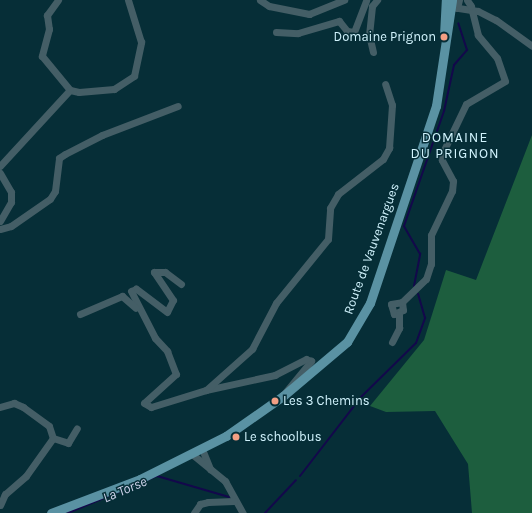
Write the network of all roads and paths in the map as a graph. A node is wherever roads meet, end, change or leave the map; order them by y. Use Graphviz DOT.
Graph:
graph roads {
  1 [pos="58,0"];
  2 [pos="128,0"];
  3 [pos="260,0"];
  4 [pos="344,0"];
  5 [pos="366,0"];
  6 [pos="377,0"];
  7 [pos="459,0"];
  8 [pos="466,0"];
  9 [pos="451,3"];
  10 [pos="472,11"];
  11 [pos="276,32"];
  12 [pos="532,46"];
  13 [pos="373,52"];
  14 [pos="385,84"];
  15 [pos="70,90"];
  16 [pos="178,106"];
  17 [pos="0,166"];
  18 [pos="0,173"];
  19 [pos="0,221"];
  20 [pos="0,229"];
  21 [pos="181,284"];
  22 [pos="402,302"];
  23 [pos="140,309"];
  24 [pos="80,314"];
  25 [pos="399,314"];
  26 [pos="392,342"];
  27 [pos="206,390"];
  28 [pos="283,396"];
  29 [pos="0,407"];
  30 [pos="77,428"];
  31 [pos="53,438"];
  32 [pos="202,449"];
  33 [pos="193,454"];
  34 [pos="210,469"];
  35 [pos="234,501"];
  36 [pos="0,505"];
  37 [pos="2,513"];
  38 [pos="51,513"];
  39 [pos="194,513"];
  40 [pos="243,513"];
  1 -- 15 [label="street"];
  2 -- 15 [label="street"];
  3 -- 4 [label="street"];
  5 -- 11 [label="street"];
  6 -- 13 [label="street"];
  7 -- 9 [label="street"];
  8 -- 10 [label="street"];
  9 -- 10 [label="street"];
  9 -- 28 [label="main road, Route de Vauvenargues"];
  10 -- 12 [label="street"];
  10 -- 22 [label="street"];
  14 -- 27 [label="street"];
  15 -- 17 [label="street"];
  16 -- 20 [label="street"];
  18 -- 19 [label="street"];
  21 -- 23 [label="street"];
  22 -- 25 [label="street"];
  22 -- 25 [label="street"];
  23 -- 24 [label="street"];
  23 -- 27 [label="street"];
  25 -- 26 [label="street"];
  27 -- 28 [label="street"];
  28 -- 32 [label="main road, Route de Vauvenargues"];
  29 -- 31 [label="street"];
  30 -- 31 [label="street"];
  31 -- 36 [label="street"];
  32 -- 33 [label="main road, Route de Vauvenargues"];
  32 -- 34 [label="street"];
  33 -- 34 [label="street"];
  33 -- 38 [label="main road, Route de Vauvenargues"];
  34 -- 35 [label="street"];
  35 -- 39 [label="street"];
  35 -- 40 [label="street"];
  36 -- 37 [label="street"];
}
